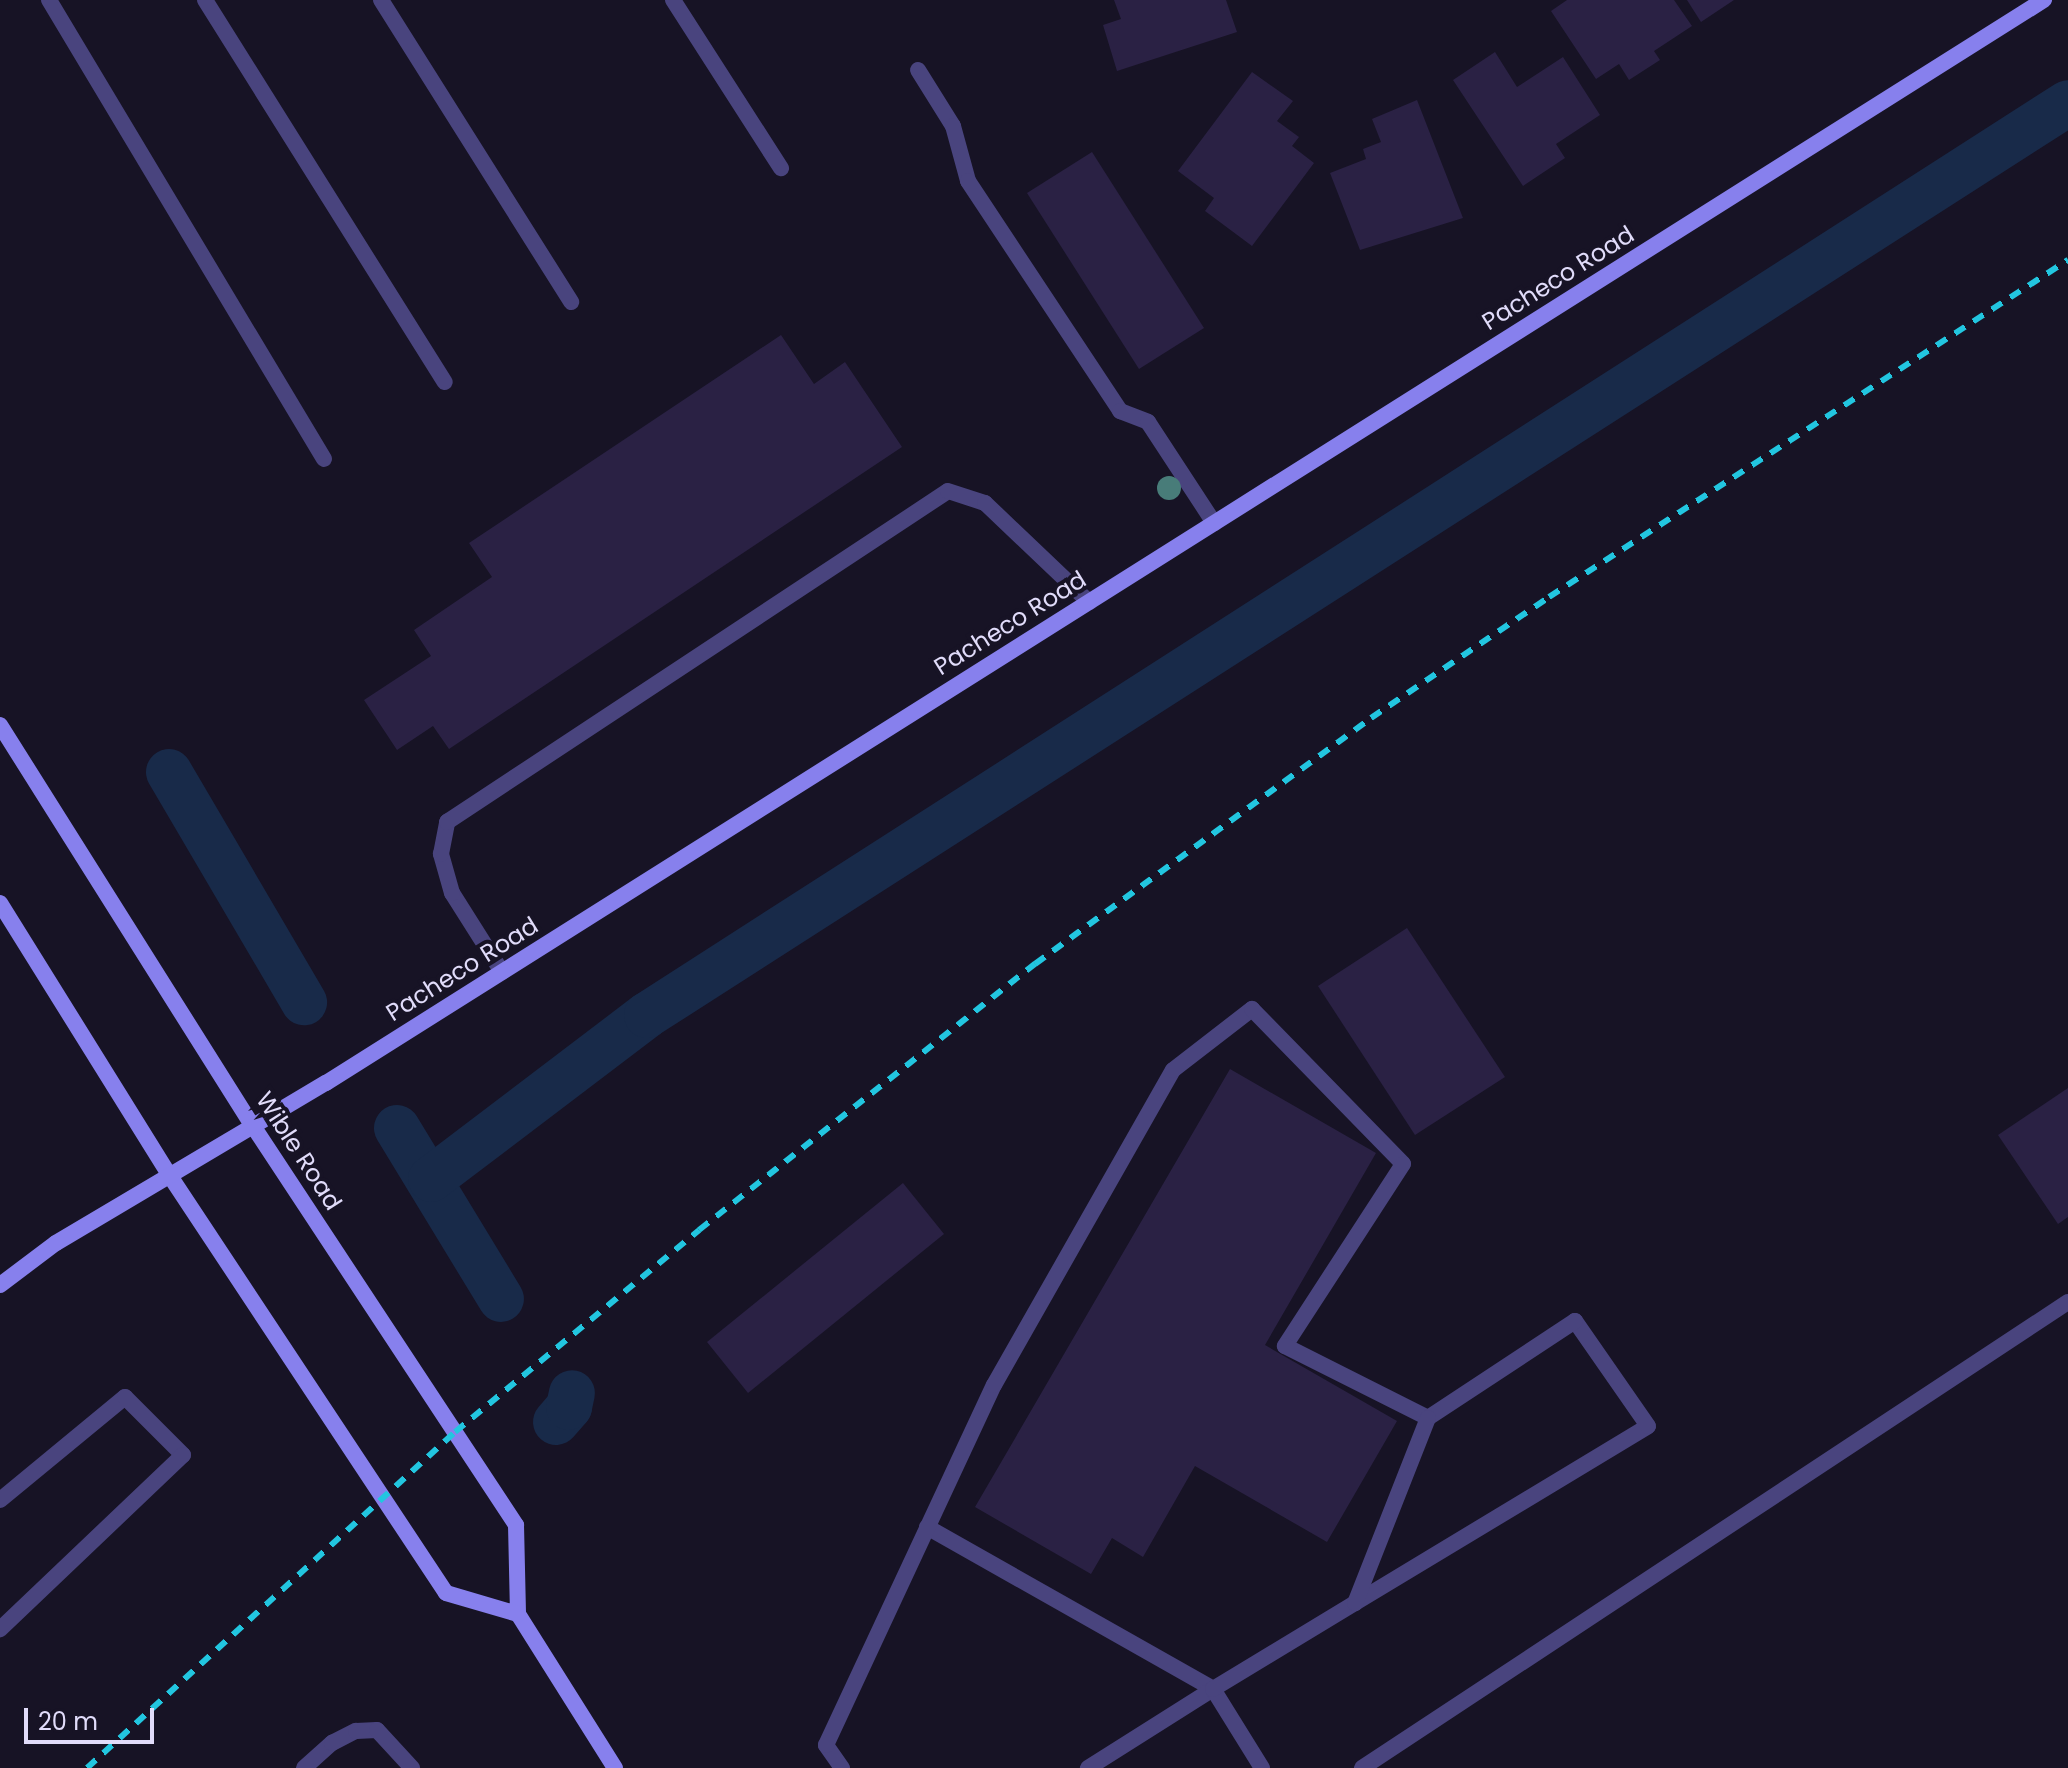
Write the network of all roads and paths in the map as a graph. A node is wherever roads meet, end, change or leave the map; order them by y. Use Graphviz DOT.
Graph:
graph roads {
  1 [pos="49,0"];
  2 [pos="205,0"];
  3 [pos="381,0"];
  4 [pos="673,0"];
  5 [pos="2044,0"];
  6 [pos="918,70"];
  7 [pos="781,168"];
  8 [pos="571,302"];
  9 [pos="445,382"];
  10 [pos="324,459"];
  11 [pos="1214,523"];
  12 [pos="1089,602"];
  13 [pos="0,725"];
  14 [pos="0,903"];
  15 [pos="502,972"];
  16 [pos="253,1126"];
  17 [pos="170,1176"];
  18 [pos="0,1285"];
  19 [pos="2068,1302"];
  20 [pos="1428,1418"];
  21 [pos="0,1500"];
  22 [pos="927,1527"];
  23 [pos="1355,1603"];
  24 [pos="518,1614"];
  25 [pos="0,1629"];
  26 [pos="1213,1689"];
  27 [pos="304,1768"];
  28 [pos="412,1768"];
  29 [pos="615,1768"];
  30 [pos="842,1768"];
  31 [pos="1088,1768"];
  32 [pos="1262,1768"];
  33 [pos="1362,1768"];
  1 -- 10 [label="lane"];
  2 -- 9 [label="lane"];
  3 -- 8 [label="lane"];
  4 -- 7 [label="lane"];
  5 -- 11 [label="street, Pacheco Road"];
  6 -- 11 [label="lane"];
  11 -- 12 [label="street, Pacheco Road"];
  12 -- 15 [label="street, Pacheco Road"];
  12 -- 15 [label="lane"];
  13 -- 16 [label="street, Wible Road"];
  14 -- 17 [label="street"];
  15 -- 16 [label="street, Pacheco Road"];
  16 -- 17 [label="street, Pacheco Road"];
  16 -- 24 [label="street, Wible Road"];
  17 -- 18 [label="street, Pacheco Road"];
  17 -- 24 [label="street"];
  19 -- 33 [label="lane"];
  20 -- 22 [label="lane"];
  20 -- 23 [label="lane"];
  20 -- 23 [label="lane"];
  21 -- 25 [label="lane"];
  22 -- 26 [label="lane"];
  22 -- 30 [label="lane"];
  23 -- 26 [label="lane"];
  24 -- 29 [label="street"];
  26 -- 31 [label="lane"];
  26 -- 32 [label="lane"];
  27 -- 28 [label="lane"];
}
